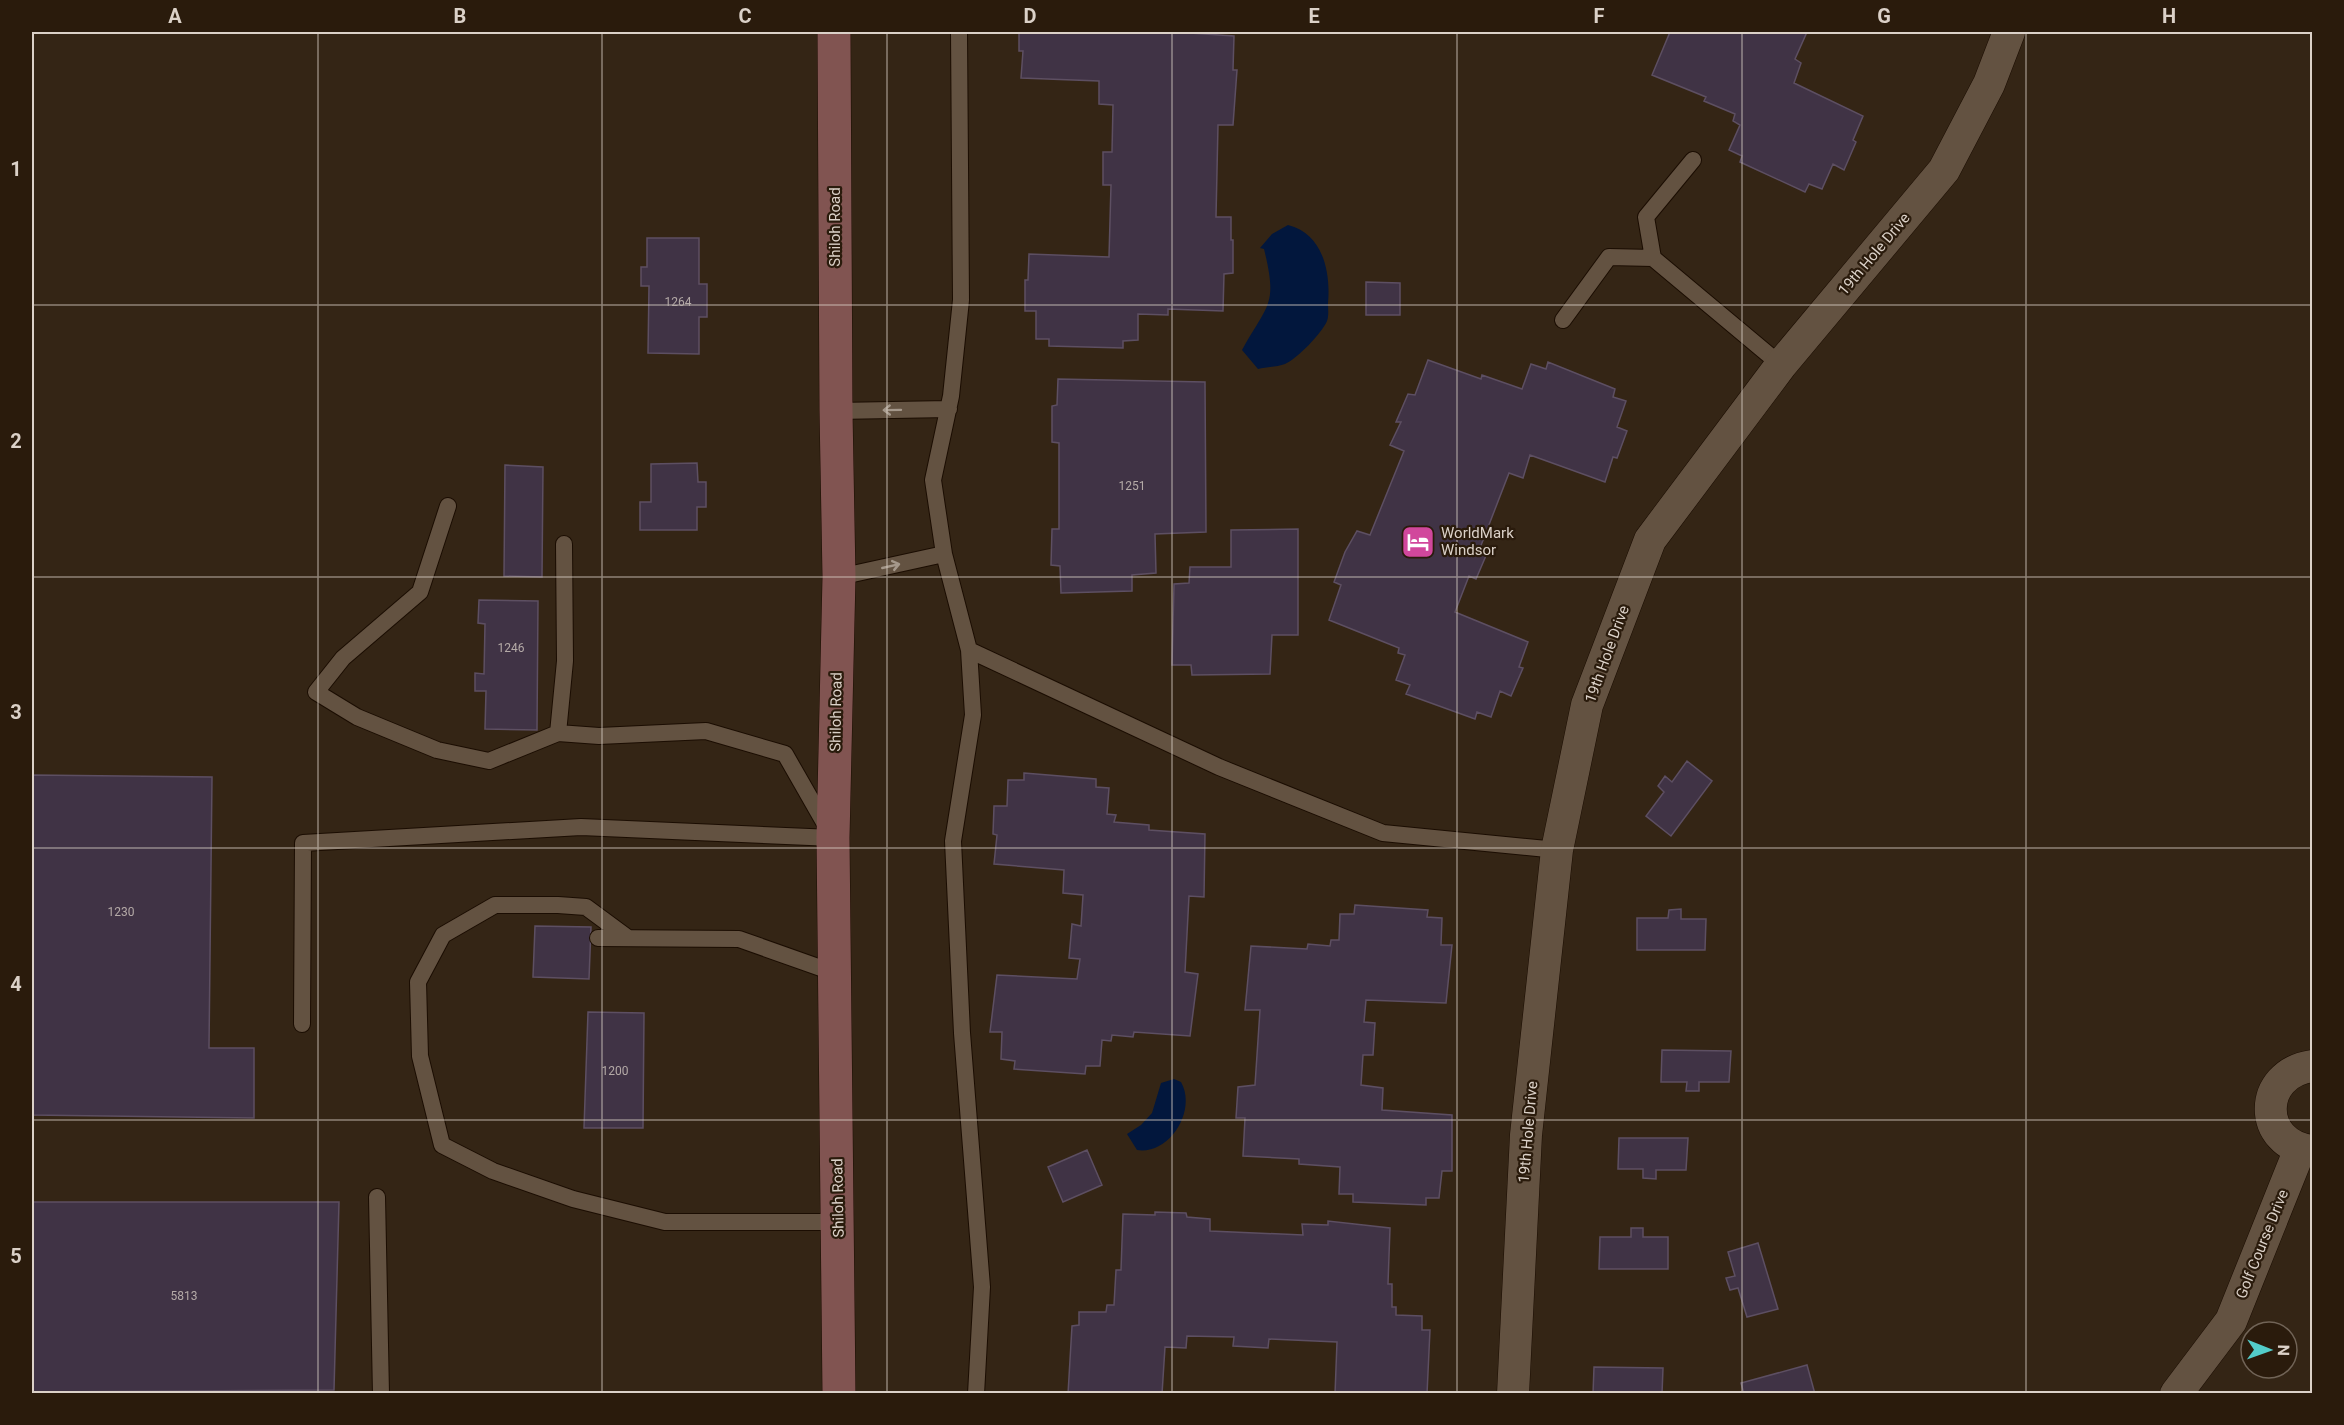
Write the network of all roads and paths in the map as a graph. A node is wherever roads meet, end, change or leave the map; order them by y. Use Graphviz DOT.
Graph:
graph roads {
  1 [pos="834,32"];
  2 [pos="959,32"];
  3 [pos="2009,32"];
  4 [pos="1693,160"];
  5 [pos="1653,258"];
  6 [pos="1563,320"];
  7 [pos="1781,365"];
  8 [pos="949,410"];
  9 [pos="836,411"];
  10 [pos="448,506"];
  11 [pos="564,544"];
  12 [pos="944,554"];
  13 [pos="839,577"];
  14 [pos="969,650"];
  15 [pos="558,733"];
  16 [pos="833,838"];
  17 [pos="1557,850"];
  18 [pos="598,938"];
  19 [pos="628,938"];
  20 [pos="835,973"];
  21 [pos="302,1024"];
  22 [pos="2313,1066"];
  23 [pos="2306,1150"];
  24 [pos="377,1197"];
  25 [pos="838,1222"];
  26 [pos="381,1394"];
  27 [pos="839,1394"];
  28 [pos="976,1394"];
  29 [pos="1513,1394"];
  30 [pos="2176,1394"];
  1 -- 9 [label="main road, Shiloh Road"];
  2 -- 8 [label="lane"];
  3 -- 7 [label="street, 19th Hole Drive"];
  4 -- 5 [label="lane"];
  5 -- 6 [label="lane"];
  5 -- 7 [label="lane"];
  7 -- 17 [label="street, 19th Hole Drive"];
  8 -- 9 [label="lane, one-way"];
  8 -- 12 [label="lane"];
  9 -- 13 [label="main road, Shiloh Road"];
  10 -- 15 [label="lane"];
  11 -- 15 [label="lane"];
  13 -- 12 [label="lane, one-way"];
  12 -- 14 [label="lane"];
  13 -- 16 [label="main road, Shiloh Road"];
  14 -- 17 [label="lane"];
  14 -- 28 [label="lane"];
  15 -- 16 [label="lane"];
  16 -- 20 [label="main road, Shiloh Road"];
  16 -- 21 [label="lane"];
  17 -- 29 [label="street, 19th Hole Drive"];
  18 -- 19 [label="lane"];
  19 -- 20 [label="lane"];
  19 -- 25 [label="lane"];
  20 -- 25 [label="main road, Shiloh Road"];
  22 -- 23 [label="street"];
  23 -- 30 [label="street, Golf Course Drive"];
  24 -- 26 [label="lane"];
  25 -- 27 [label="main road, Shiloh Road"];
}
